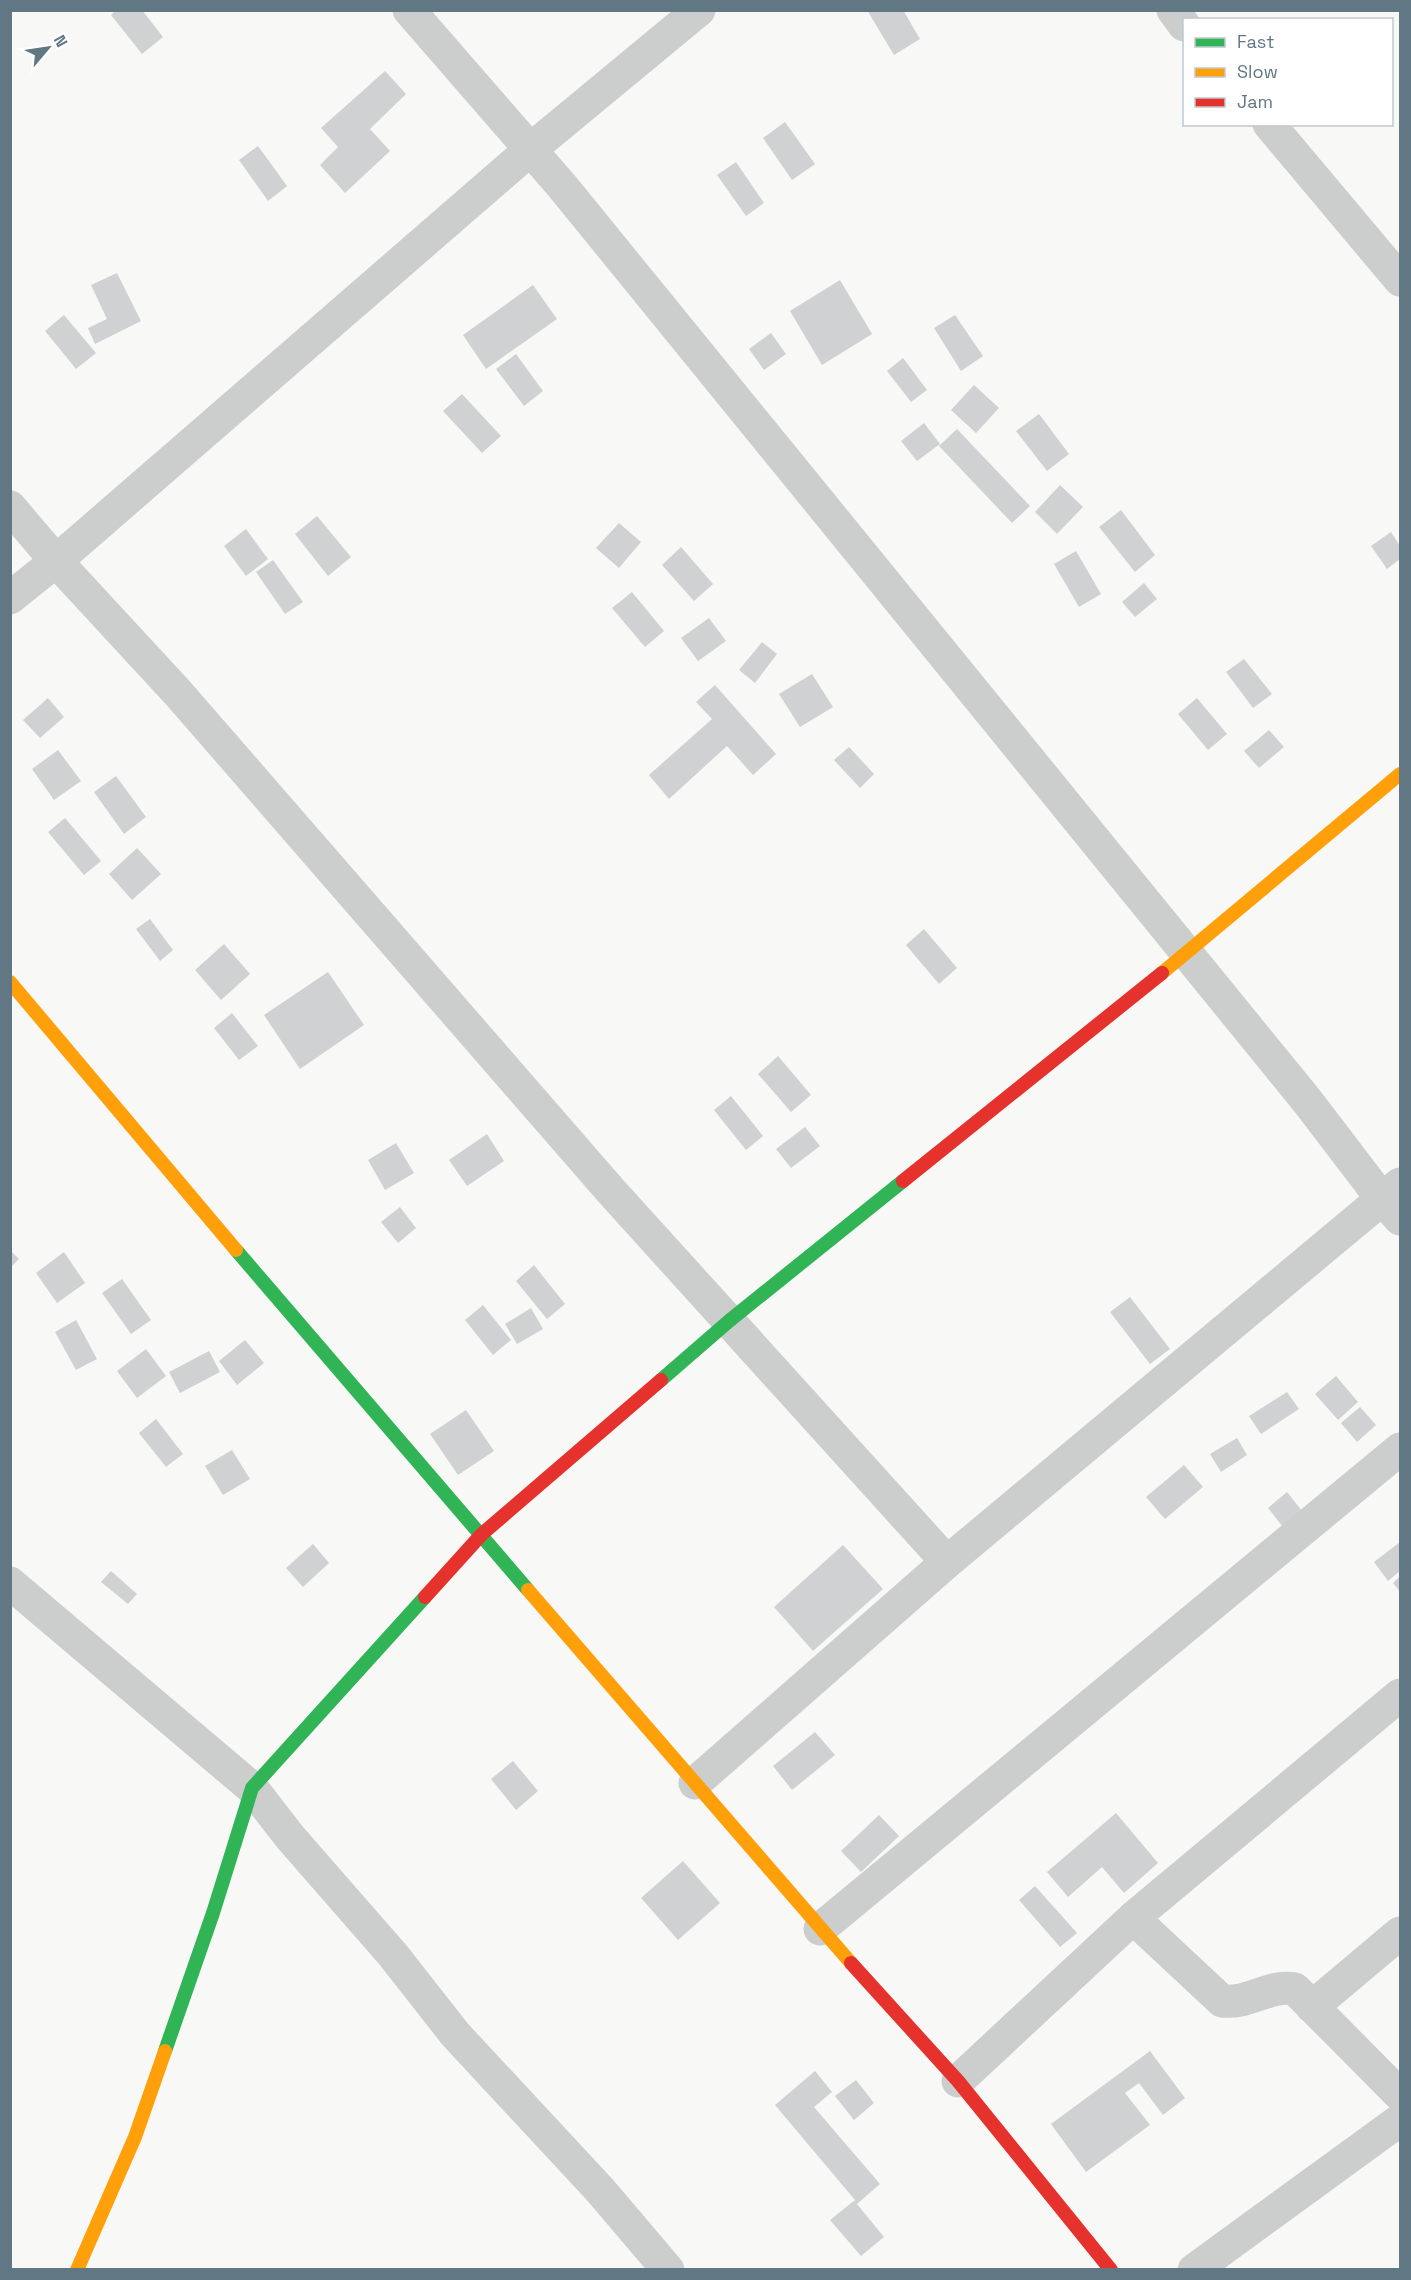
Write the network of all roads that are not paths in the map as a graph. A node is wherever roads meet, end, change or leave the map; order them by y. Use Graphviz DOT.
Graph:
graph roads {
  1 [pos="409,10"];
  2 [pos="699,10"];
  3 [pos="1173,10"];
  4 [pos="1183,22"];
  5 [pos="1271,126"];
  6 [pos="531,150"];
  7 [pos="1401,280"];
  8 [pos="10,507"];
  9 [pos="56,561"];
  10 [pos="10,598"];
  11 [pos="1401,774"];
  12 [pos="1187,954"];
  13 [pos="10,982"];
  14 [pos="1394,1201"];
  15 [pos="729,1321"];
  16 [pos="1401,1449"];
  17 [pos="482,1533"];
  18 [pos="947,1562"];
  19 [pos="10,1583"];
  20 [pos="1401,1695"];
  21 [pos="695,1783"];
  22 [pos="252,1788"];
  23 [pos="1133,1918"];
  24 [pos="820,1929"];
  25 [pos="1401,1933"];
  26 [pos="1312,2007"];
  27 [pos="958,2081"];
  28 [pos="1401,2095"];
  29 [pos="1401,2120"];
  30 [pos="77,2270"];
  31 [pos="668,2270"];
  32 [pos="1111,2270"];
  33 [pos="1194,2270"];
  1 -- 6 [label="street"];
  2 -- 6 [label="street"];
  3 -- 4 [label="street"];
  5 -- 7 [label="street"];
  6 -- 9 [label="street"];
  6 -- 12 [label="street"];
  8 -- 9 [label="street"];
  9 -- 10 [label="street"];
  9 -- 15 [label="street"];
  11 -- 12 [label="street"];
  12 -- 14 [label="street"];
  12 -- 15 [label="street"];
  13 -- 17 [label="street"];
  14 -- 18 [label="street"];
  15 -- 17 [label="street"];
  15 -- 18 [label="street"];
  16 -- 24 [label="street"];
  17 -- 21 [label="street"];
  17 -- 22 [label="street"];
  18 -- 21 [label="street"];
  19 -- 22 [label="street"];
  20 -- 23 [label="street"];
  21 -- 24 [label="street"];
  22 -- 30 [label="street"];
  22 -- 31 [label="street"];
  23 -- 26 [label="street"];
  23 -- 27 [label="street"];
  24 -- 27 [label="street"];
  25 -- 26 [label="street"];
  26 -- 28 [label="street"];
  27 -- 32 [label="street"];
  29 -- 33 [label="street"];
}
